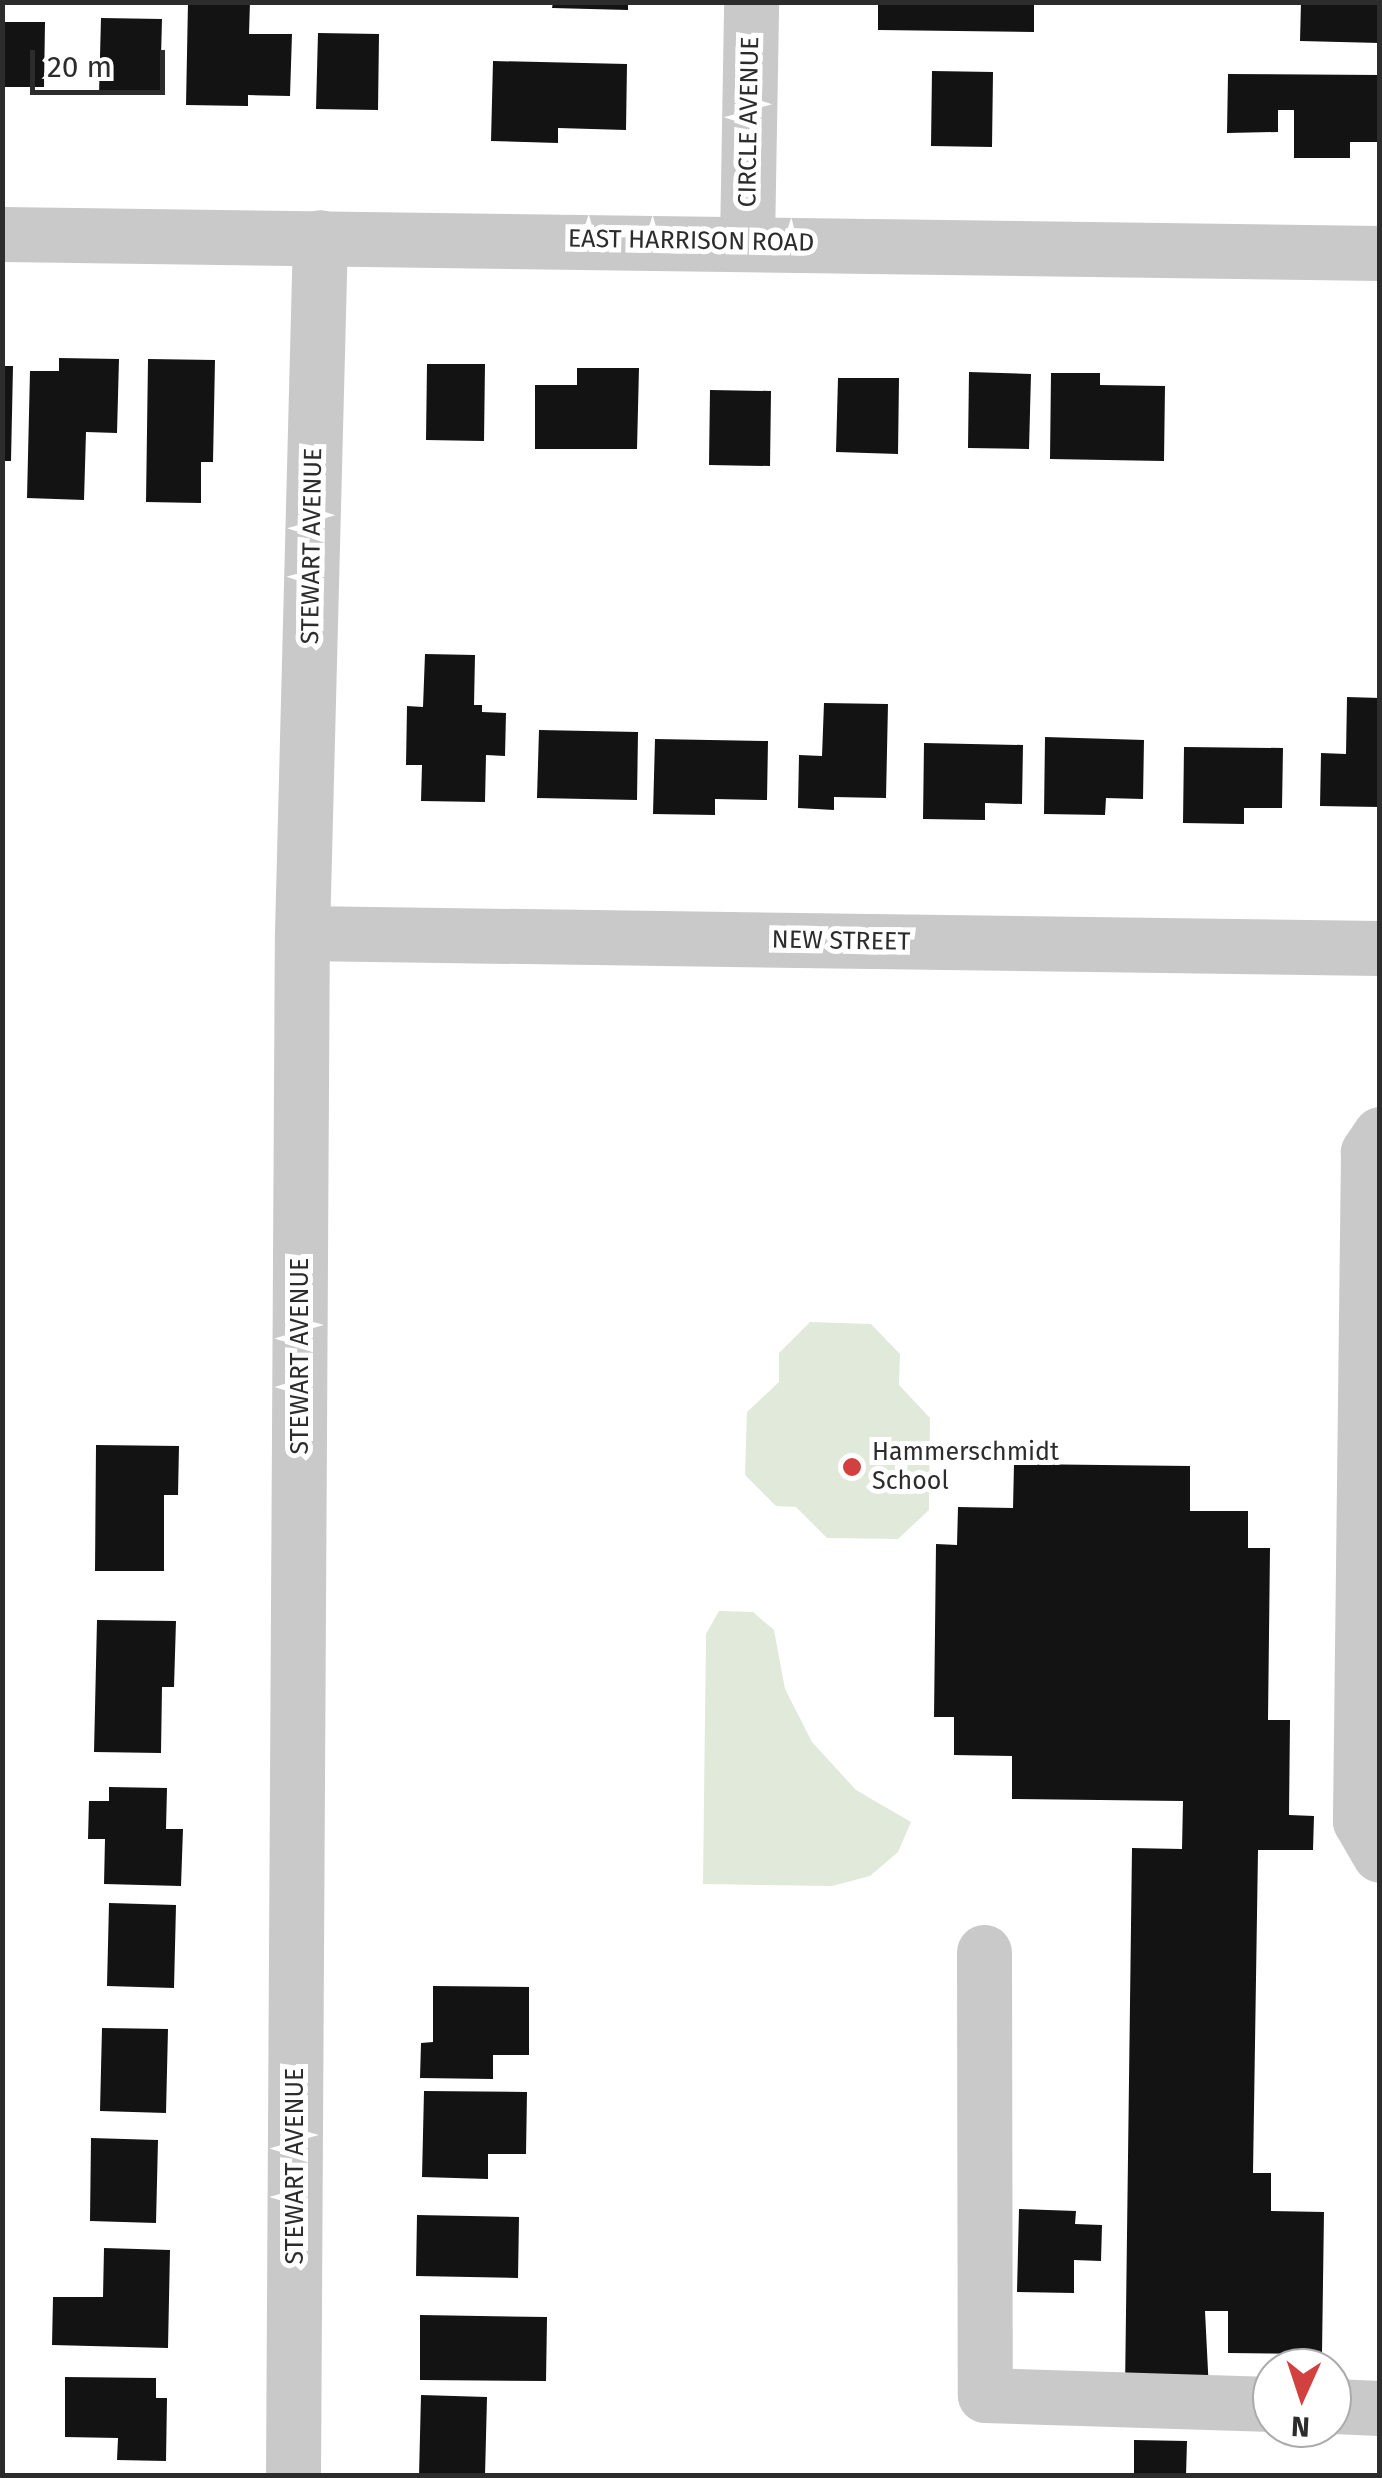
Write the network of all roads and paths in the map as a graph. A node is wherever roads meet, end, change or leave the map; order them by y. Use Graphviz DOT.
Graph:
graph roads {
  1 [pos="752,2"];
  2 [pos="2,234"];
  3 [pos="320,236"];
  4 [pos="747,241"];
  5 [pos="1380,253"];
  6 [pos="302,933"];
  7 [pos="1380,948"];
  8 [pos="1380,1134"];
  9 [pos="1371,1622"];
  10 [pos="1380,1855"];
  11 [pos="984,1952"];
  12 [pos="1252,2403"];
  13 [pos="1352,2407"];
  14 [pos="1380,2408"];
  15 [pos="293,2476"];
  1 -- 4 [label="street, CIRCLE AVENUE"];
  2 -- 3 [label="street, EAST HARRISON ROAD"];
  3 -- 4 [label="street, EAST HARRISON ROAD"];
  3 -- 6 [label="street, STEWART AVENUE"];
  4 -- 5 [label="street, EAST HARRISON ROAD"];
  6 -- 7 [label="street, NEW STREET"];
  6 -- 15 [label="street, STEWART AVENUE"];
  8 -- 9 [label="street"];
  9 -- 10 [label="street"];
  11 -- 12 [label="street"];
  13 -- 14 [label="street"];
}
